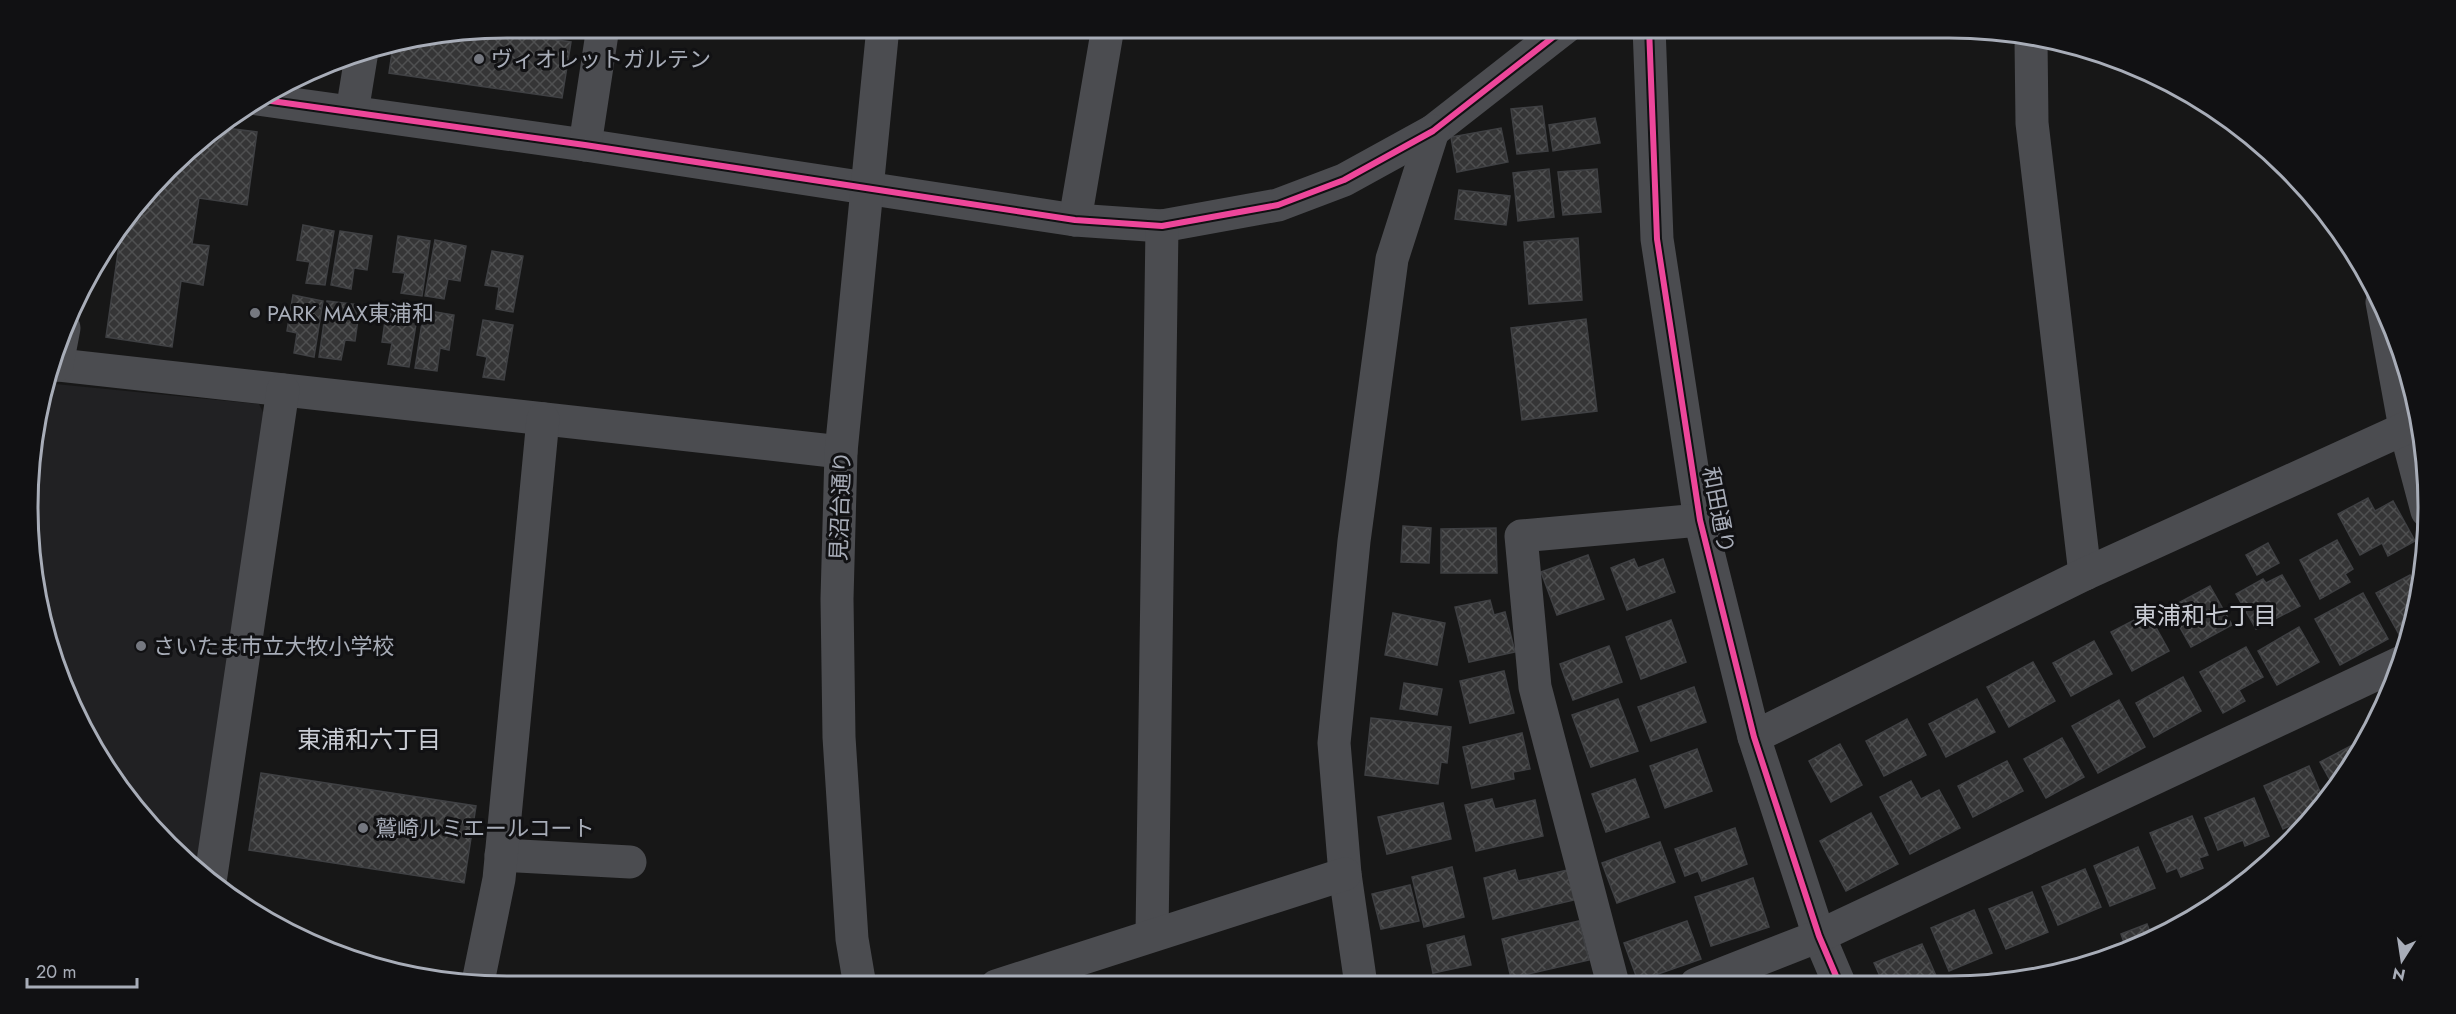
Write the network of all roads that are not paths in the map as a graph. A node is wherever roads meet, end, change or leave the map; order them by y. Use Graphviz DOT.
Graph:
graph roads {
  1 [pos="601,38"];
  2 [pos="883,38"];
  3 [pos="1106,38"];
  4 [pos="1552,38"];
  5 [pos="1649,38"];
  6 [pos="2031,45"];
  7 [pos="360,61"];
  8 [pos="271,101"];
  9 [pos="352,112"];
  10 [pos="1433,131"];
  11 [pos="585,145"];
  12 [pos="867,189"];
  13 [pos="1075,220"];
  14 [pos="1162,226"];
  15 [pos="59,366"];
  16 [pos="2399,374"];
  17 [pos="283,390"];
  18 [pos="2406,402"];
  19 [pos="543,419"];
  20 [pos="2411,426"];
  21 [pos="841,452"];
  22 [pos="1700,520"];
  23 [pos="2085,574"];
  24 [pos="2390,667"];
  25 [pos="1754,737"];
  26 [pos="501,855"];
  27 [pos="630,862"];
  28 [pos="212,872"];
  29 [pos="1345,874"];
  30 [pos="1152,935"];
  31 [pos="1819,936"];
  32 [pos="479,975"];
  33 [pos="858,976"];
  34 [pos="1027,976"];
  35 [pos="1360,976"];
  36 [pos="1611,976"];
  37 [pos="1716,976"];
  38 [pos="1836,976"];
  1 -- 11 [label="street"];
  2 -- 12 [label="street, 見沼台通り"];
  3 -- 13 [label="street"];
  4 -- 10 [label="street"];
  5 -- 22 [label="street, 和田通り"];
  6 -- 23 [label="street"];
  7 -- 9 [label="street"];
  8 -- 9 [label="street"];
  9 -- 11 [label="street"];
  10 -- 14 [label="street"];
  10 -- 29 [label="street"];
  11 -- 12 [label="street"];
  12 -- 13 [label="street"];
  12 -- 21 [label="street, 見沼台通り"];
  13 -- 14 [label="street"];
  14 -- 30 [label="street"];
  15 -- 17 [label="street"];
  16 -- 18 [label="street"];
  17 -- 19 [label="street"];
  17 -- 28 [label="street"];
  19 -- 21 [label="street"];
  19 -- 26 [label="street"];
  20 -- 23 [label="street"];
  21 -- 33 [label="street, 見沼台通り"];
  22 -- 25 [label="street, 和田通り"];
  22 -- 36 [label="street"];
  23 -- 25 [label="street"];
  24 -- 31 [label="street"];
  25 -- 31 [label="street, 和田通り"];
  26 -- 27 [label="street"];
  26 -- 32 [label="street"];
  29 -- 30 [label="street"];
  29 -- 35 [label="street"];
  30 -- 34 [label="street"];
  31 -- 37 [label="street"];
  31 -- 38 [label="street, 和田通り"];
}
